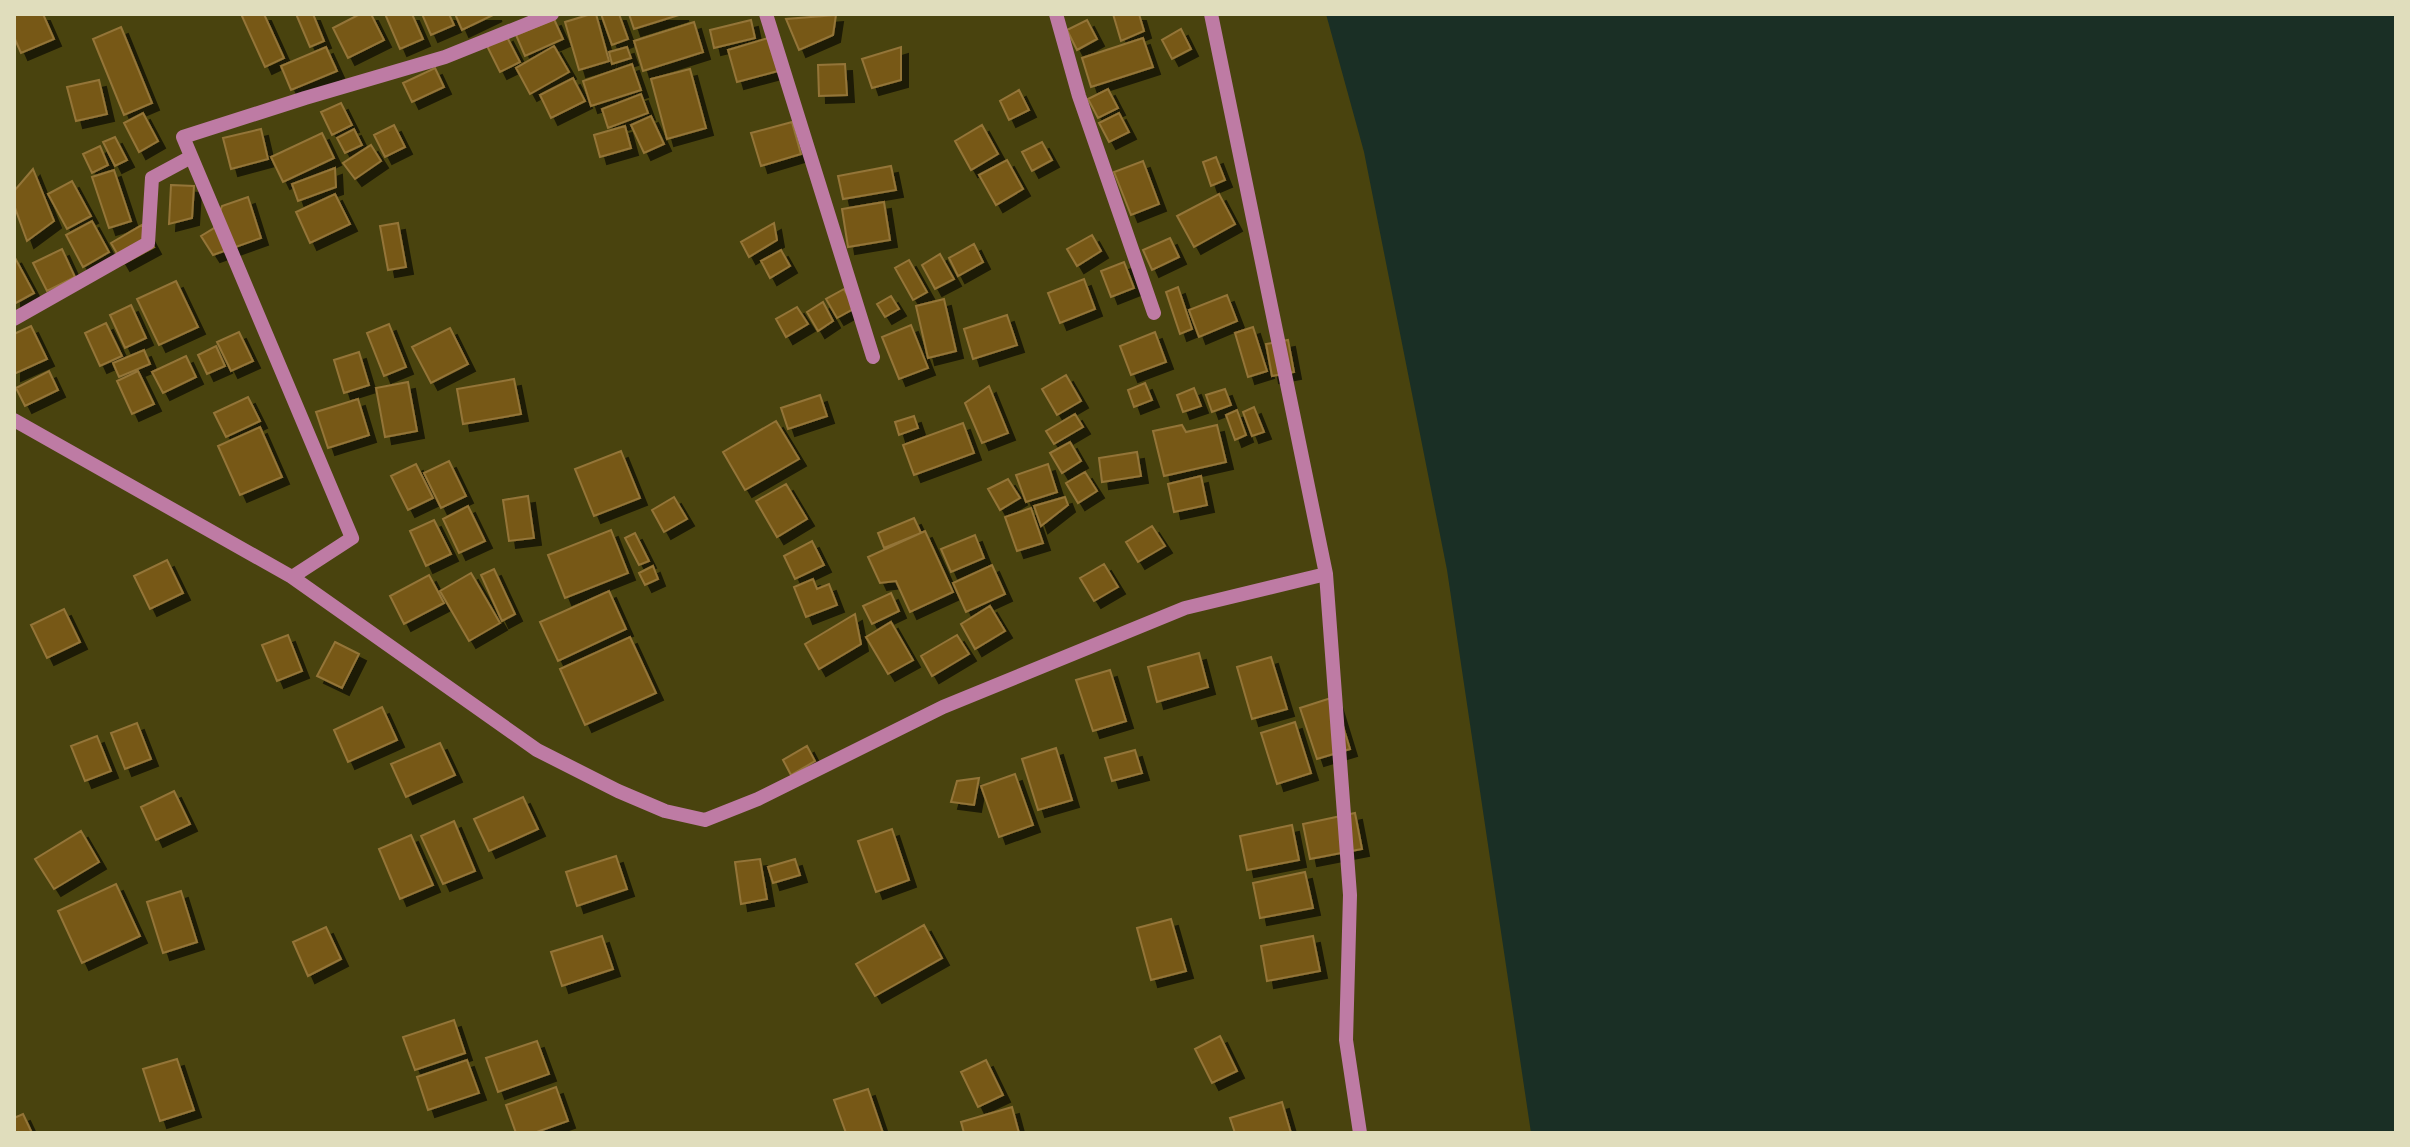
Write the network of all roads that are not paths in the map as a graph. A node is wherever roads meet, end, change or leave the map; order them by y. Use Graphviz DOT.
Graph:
graph roads {
  1 [pos="552,14"];
  2 [pos="766,14"];
  3 [pos="1056,14"];
  4 [pos="1211,14"];
  5 [pos="191,157"];
  6 [pos="1154,313"];
  7 [pos="14,319"];
  8 [pos="873,357"];
  9 [pos="14,420"];
  10 [pos="1326,574"];
  11 [pos="292,577"];
  12 [pos="1360,1133"];
  1 -- 5 [label="street"];
  2 -- 8 [label="street"];
  3 -- 6 [label="street"];
  4 -- 10 [label="street"];
  5 -- 7 [label="street"];
  5 -- 11 [label="street"];
  9 -- 11 [label="street"];
  10 -- 11 [label="street"];
  10 -- 12 [label="street"];
}
